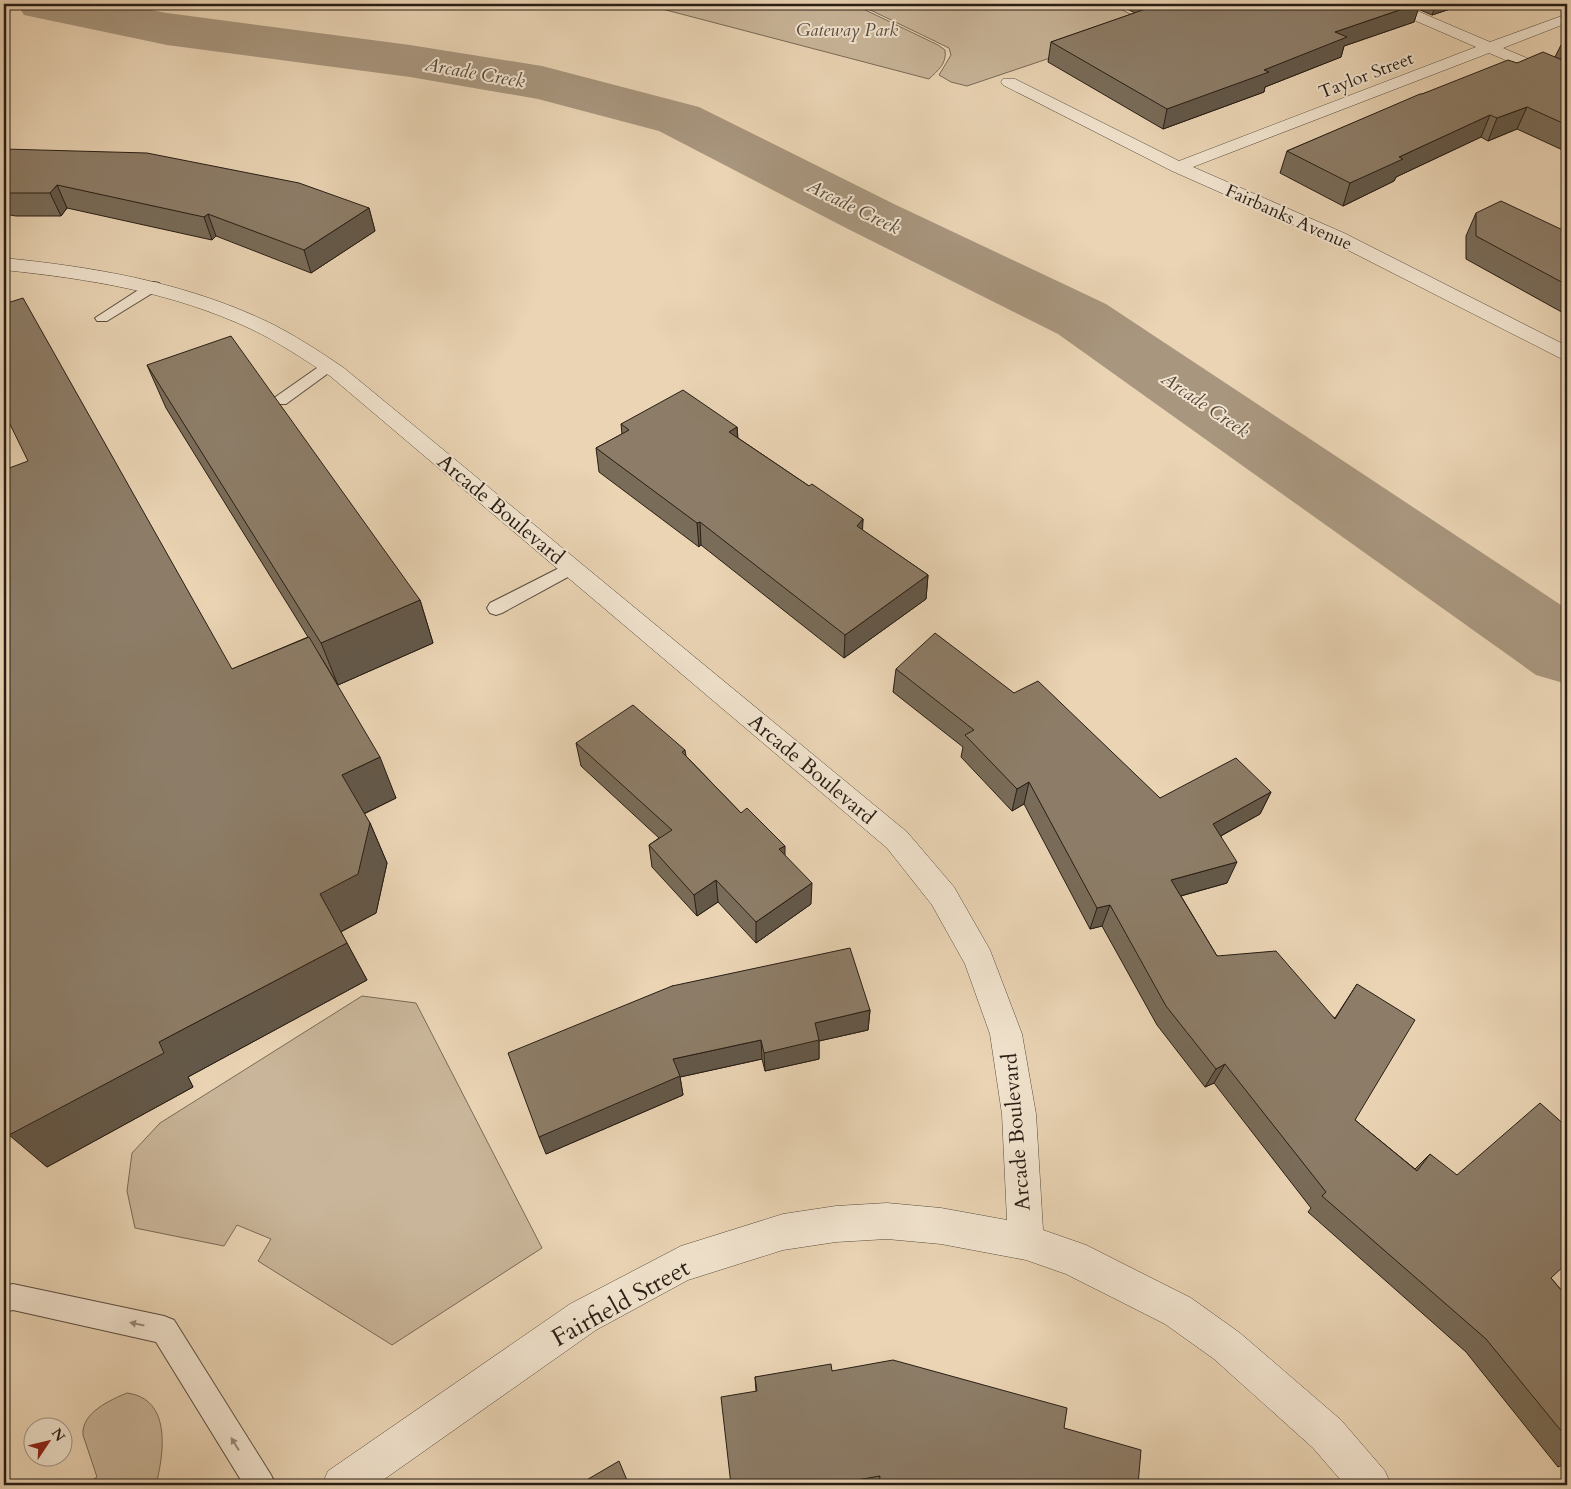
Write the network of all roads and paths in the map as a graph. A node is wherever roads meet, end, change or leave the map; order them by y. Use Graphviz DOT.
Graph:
graph roads {
  1 [pos="1389,4"];
  2 [pos="1567,18"];
  3 [pos="1492,48"];
  4 [pos="1567,81"];
  5 [pos="1010,82"];
  6 [pos="1178,168"];
  7 [pos="4,264"];
  8 [pos="154,286"];
  9 [pos="102,318"];
  10 [pos="1567,354"];
  11 [pos="329,366"];
  12 [pos="280,401"];
  13 [pos="571,568"];
  14 [pos="496,608"];
  15 [pos="1026,1242"];
  16 [pos="4,1299"];
  17 [pos="261,1485"];
  18 [pos="342,1485"];
  19 [pos="1371,1485"];
  1 -- 3 [label="street"];
  2 -- 3 [label="street, Taylor Street"];
  3 -- 4 [label="street"];
  3 -- 6 [label="street, Taylor Street"];
  5 -- 6 [label="street, Fairbanks Avenue"];
  6 -- 10 [label="street, Fairbanks Avenue"];
  7 -- 8 [label="street, Arcade Boulevard"];
  8 -- 9 [label="lane"];
  8 -- 11 [label="street, Arcade Boulevard"];
  11 -- 12 [label="lane"];
  11 -- 13 [label="street, Arcade Boulevard"];
  13 -- 14 [label="lane"];
  13 -- 15 [label="street, Arcade Boulevard"];
  15 -- 18 [label="street, Fairfield Street"];
  15 -- 19 [label="street, Arcade Boulevard"];
  17 -- 16 [label="lane, one-way"];
}
